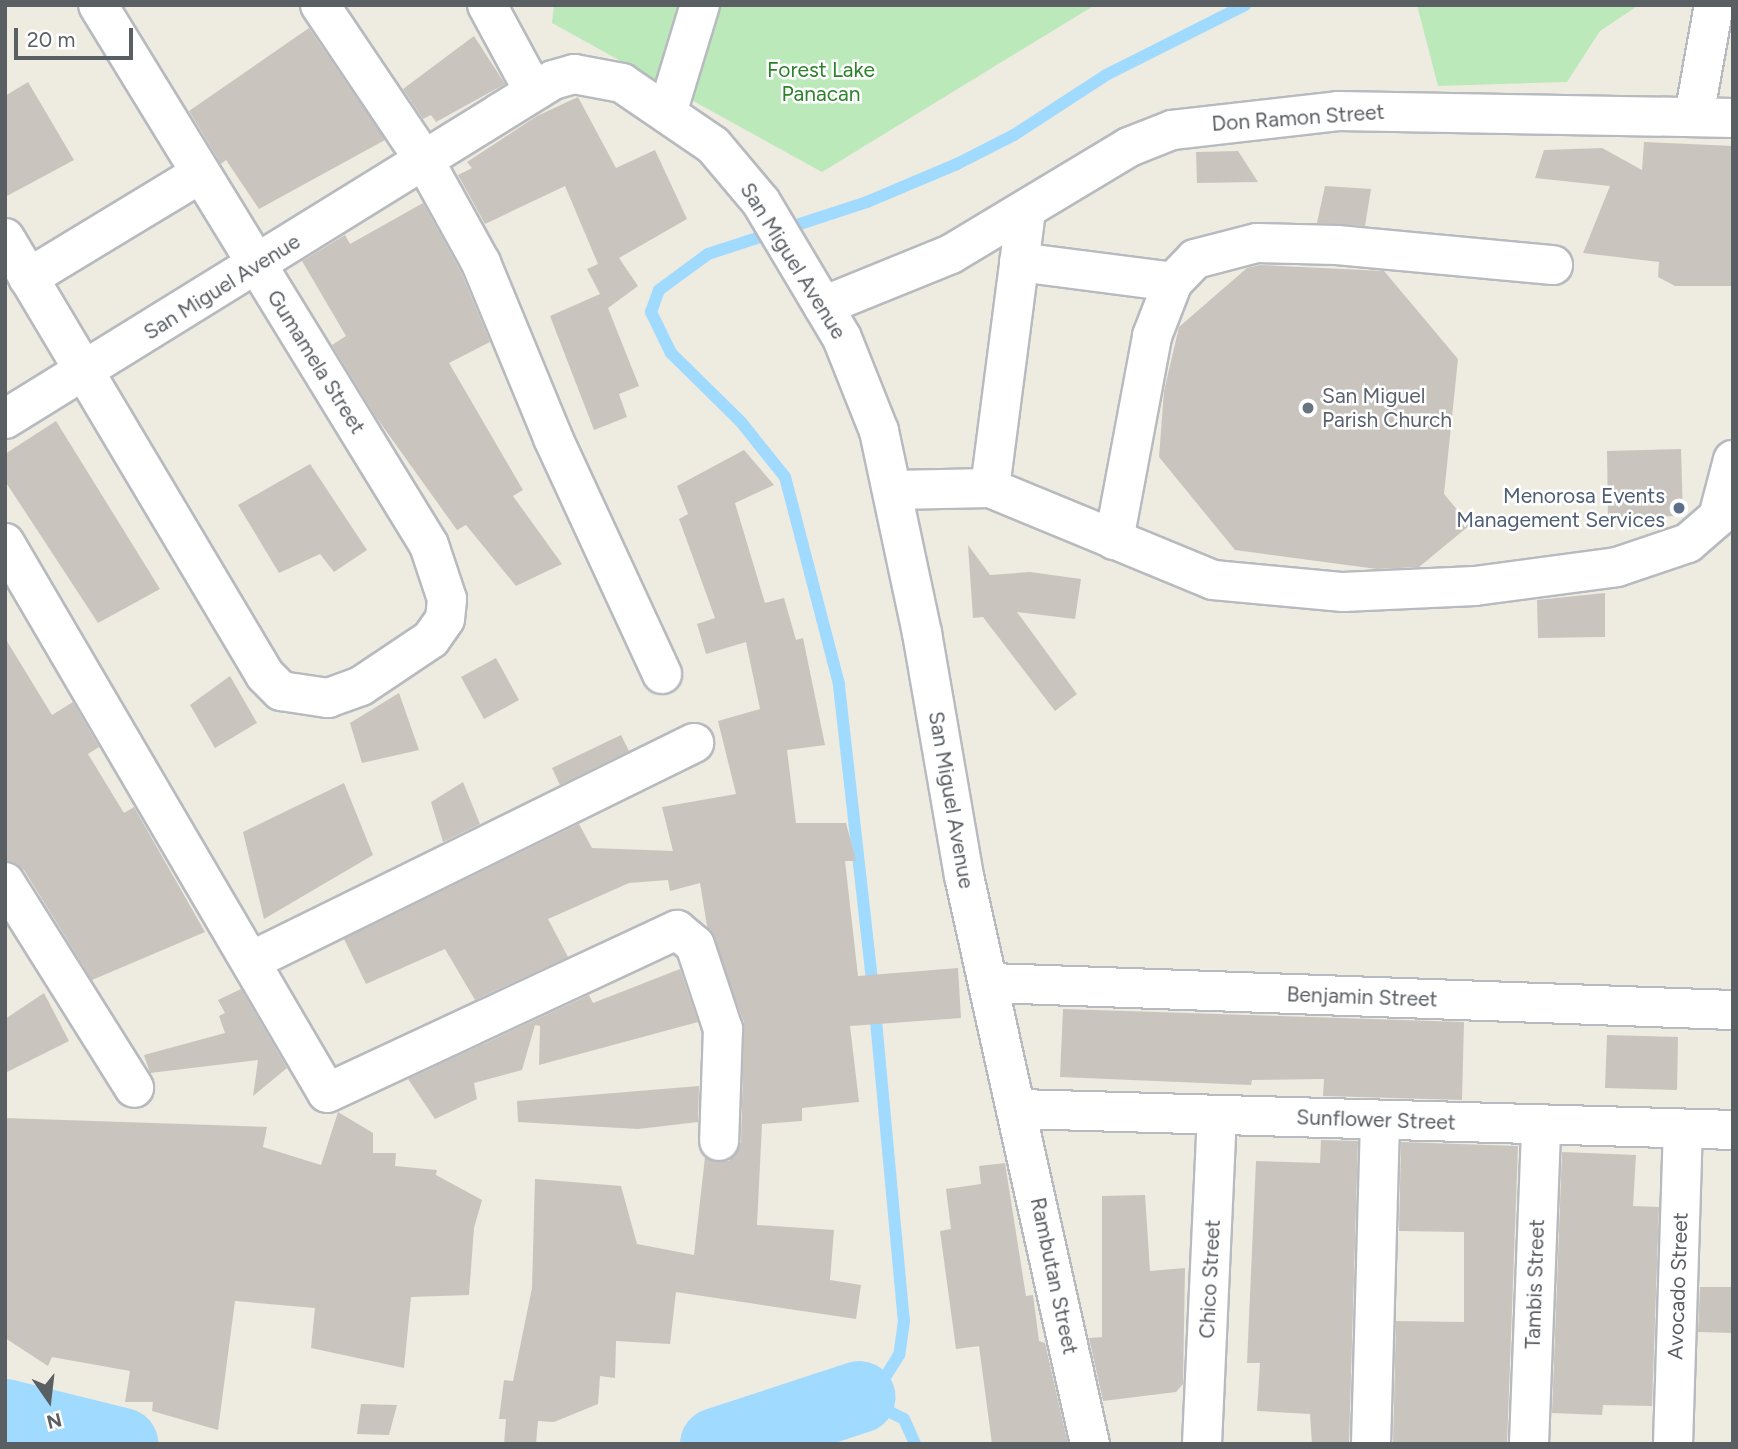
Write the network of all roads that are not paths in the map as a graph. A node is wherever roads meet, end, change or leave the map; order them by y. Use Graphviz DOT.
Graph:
graph roads {
  1 [pos="98,5"];
  2 [pos="320,5"];
  3 [pos="487,5"];
  4 [pos="700,5"];
  5 [pos="1714,5"];
  6 [pos="533,90"];
  7 [pos="668,110"];
  8 [pos="1695,116"];
  9 [pos="1733,118"];
  10 [pos="423,158"];
  11 [pos="200,174"];
  12 [pos="1026,210"];
  13 [pos="5,238"];
  14 [pos="1019,262"];
  15 [pos="1553,265"];
  16 [pos="258,267"];
  17 [pos="28,278"];
  18 [pos="1173,282"];
  19 [pos="823,306"];
  20 [pos="82,373"];
  21 [pos="5,419"];
  22 [pos="1733,460"];
  23 [pos="990,488"];
  24 [pos="894,490"];
  25 [pos="1114,540"];
  26 [pos="5,542"];
  27 [pos="663,674"];
  28 [pos="694,743"];
  29 [pos="5,882"];
  30 [pos="251,961"];
  31 [pos="992,983"];
  32 [pos="1733,1010"];
  33 [pos="134,1088"];
  34 [pos="1018,1109"];
  35 [pos="1217,1115"];
  36 [pos="1380,1120"];
  37 [pos="1541,1125"];
  38 [pos="1683,1129"];
  39 [pos="1733,1130"];
  40 [pos="719,1141"];
  41 [pos="1090,1444"];
  42 [pos="1202,1444"];
  43 [pos="1371,1444"];
  44 [pos="1529,1444"];
  45 [pos="1673,1444"];
  1 -- 11 [label="street, Gumamela Street"];
  2 -- 10 [label="street"];
  3 -- 6 [label="street"];
  4 -- 7 [label="street"];
  5 -- 8 [label="street"];
  6 -- 7 [label="street, San Miguel Avenue"];
  6 -- 10 [label="street, San Miguel Avenue"];
  7 -- 19 [label="street, San Miguel Avenue"];
  8 -- 9 [label="street, Don Ramon Street"];
  8 -- 12 [label="street, Don Ramon Street"];
  10 -- 16 [label="street, San Miguel Avenue"];
  10 -- 27 [label="street"];
  11 -- 16 [label="street, Gumamela Street"];
  11 -- 17 [label="street"];
  12 -- 14 [label="street"];
  12 -- 19 [label="street, Don Ramon Street"];
  13 -- 17 [label="street"];
  14 -- 18 [label="street"];
  14 -- 23 [label="street"];
  15 -- 18 [label="street"];
  16 -- 20 [label="street, San Miguel Avenue"];
  16 -- 20 [label="street, Gumamela Street"];
  17 -- 20 [label="street"];
  18 -- 25 [label="street"];
  19 -- 24 [label="street, San Miguel Avenue"];
  20 -- 21 [label="street, San Miguel Avenue"];
  22 -- 25 [label="street"];
  23 -- 24 [label="street"];
  23 -- 25 [label="street"];
  24 -- 31 [label="street, San Miguel Avenue"];
  26 -- 30 [label="street"];
  28 -- 30 [label="street"];
  29 -- 33 [label="street"];
  30 -- 40 [label="street"];
  31 -- 32 [label="street, Benjamin Street"];
  31 -- 34 [label="street, San Miguel Avenue"];
  34 -- 35 [label="street, Sunflower Street"];
  34 -- 41 [label="street, Rambutan Street"];
  35 -- 36 [label="street, Sunflower Street"];
  35 -- 42 [label="street, Chico Street"];
  36 -- 37 [label="street, Sunflower Street"];
  36 -- 43 [label="street"];
  37 -- 38 [label="street, Sunflower Street"];
  37 -- 44 [label="street, Tambis Street"];
  38 -- 39 [label="street, Sunflower Street"];
  38 -- 45 [label="street, Avocado Street"];
}
